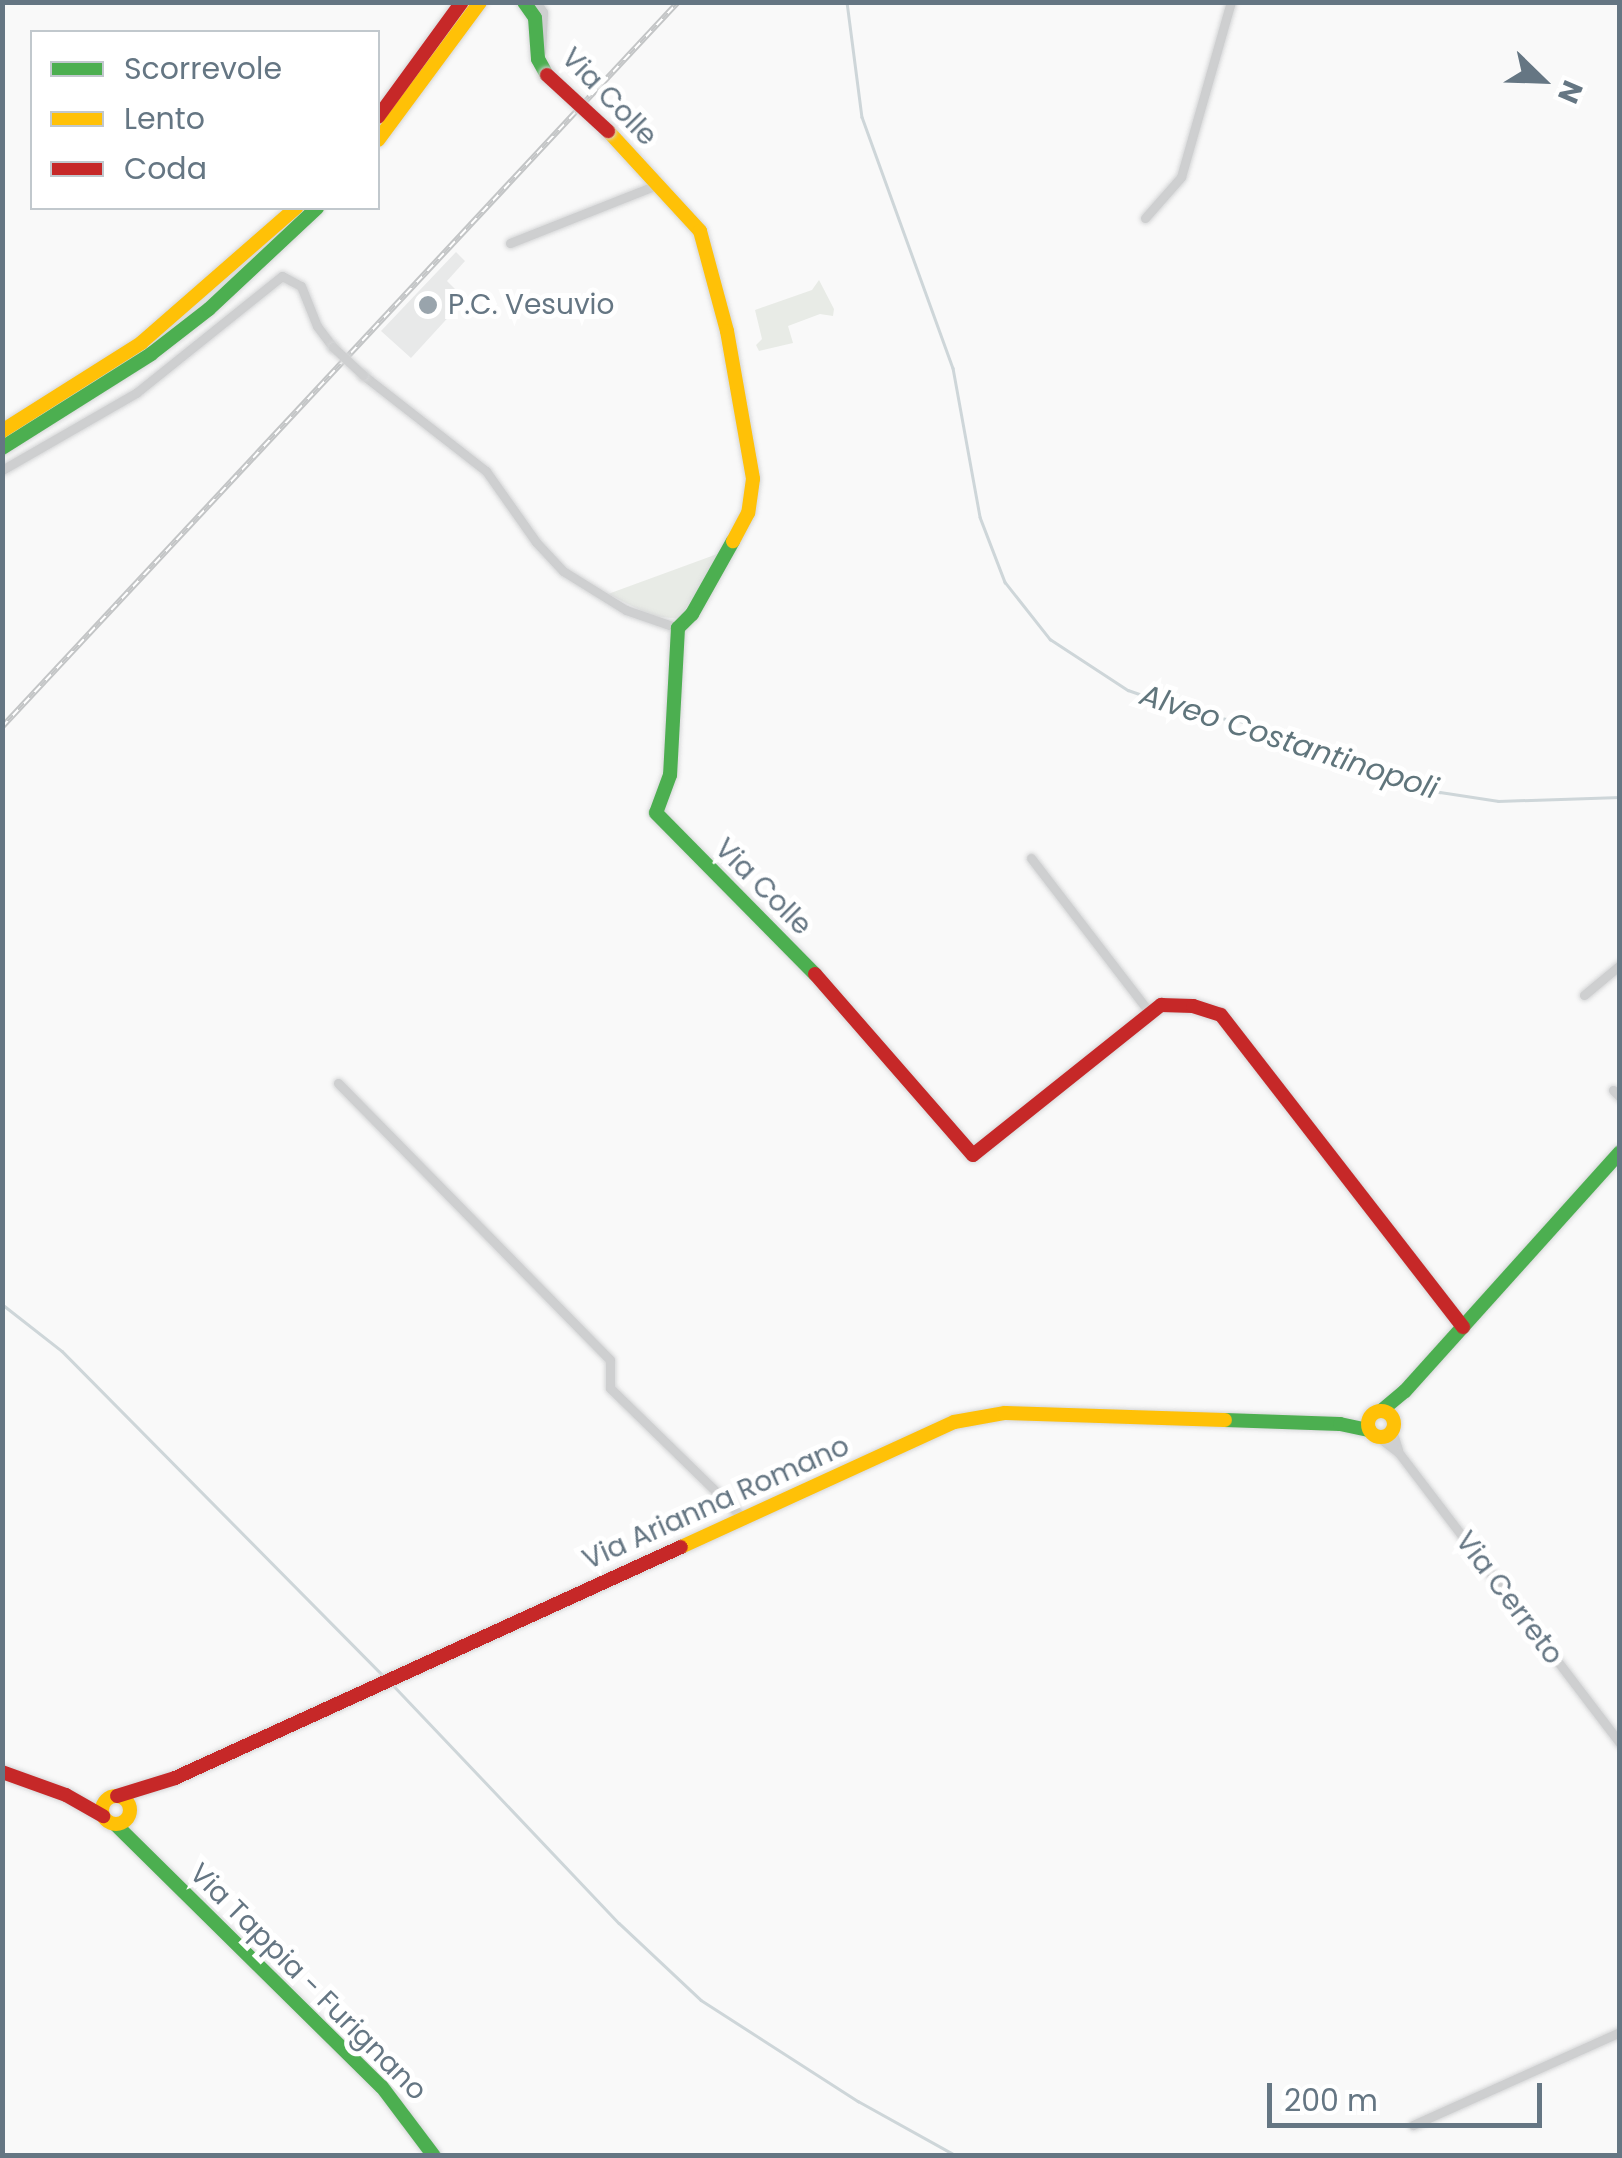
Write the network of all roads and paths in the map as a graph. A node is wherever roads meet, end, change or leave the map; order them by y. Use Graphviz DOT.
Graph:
graph roads {
  1 [pos="462,2"];
  2 [pos="480,2"];
  3 [pos="524,2"];
  4 [pos="536,2"];
  5 [pos="1231,2"];
  6 [pos="538,58"];
  7 [pos="380,114"];
  8 [pos="380,137"];
  9 [pos="659,184"];
  10 [pos="294,210"];
  11 [pos="315,210"];
  12 [pos="1145,218"];
  13 [pos="510,243"];
  14 [pos="2,431"];
  15 [pos="2,448"];
  16 [pos="2,470"];
  17 [pos="678,628"];
  18 [pos="1031,858"];
  19 [pos="1620,964"];
  20 [pos="1584,995"];
  21 [pos="1149,1012"];
  22 [pos="338,1083"];
  23 [pos="1620,1152"];
  24 [pos="1463,1327"];
  25 [pos="1381,1424"];
  26 [pos="743,1518"];
  27 [pos="1620,1744"];
  28 [pos="2,1772"];
  29 [pos="146,1788"];
  30 [pos="66,1796"];
  31 [pos="114,1796"];
  32 [pos="131,1810"];
  33 [pos="109,1820"];
  34 [pos="140,1848"];
  35 [pos="1620,2032"];
  36 [pos="1413,2126"];
  37 [pos="434,2156"];
  1 -- 7 [label="main road"];
  2 -- 8 [label="main road"];
  3 -- 6 [label="main road, Via Colle"];
  4 -- 6 [label="street"];
  5 -- 12 [label="street"];
  6 -- 9 [label="main road, Via Colle, bridge"];
  9 -- 13 [label="street"];
  9 -- 17 [label="main road, Via Colle"];
  10 -- 14 [label="main road"];
  11 -- 15 [label="main road"];
  16 -- 17 [label="street, bridge"];
  17 -- 21 [label="main road, Via Colle"];
  18 -- 21 [label="street"];
  19 -- 20 [label="street"];
  21 -- 24 [label="main road"];
  22 -- 26 [label="street"];
  23 -- 24 [label="main road"];
  24 -- 25 [label="main road"];
  25 -- 26 [label="main road, Via Arianna Romano"];
  25 -- 27 [label="street, Via Cerreto"];
  26 -- 29 [label="main road, Via Arianna Romano"];
  28 -- 30 [label="main road, Via Arianna Romano"];
  29 -- 31 [label="main road, Via Arianna Romano"];
  29 -- 32 [label="main road, Via Arianna Romano"];
  30 -- 31 [label="main road, Via Arianna Romano"];
  30 -- 33 [label="main road, Via Arianna Romano"];
  31 -- 32 [label="main road"];
  31 -- 33 [label="main road"];
  32 -- 33 [label="main road, Via Arianna Romano"];
  32 -- 34 [label="main road"];
  33 -- 34 [label="main road, Via Tappia - Furignano"];
  34 -- 37 [label="main road, Via Tappia - Furignano"];
  35 -- 36 [label="street"];
}
